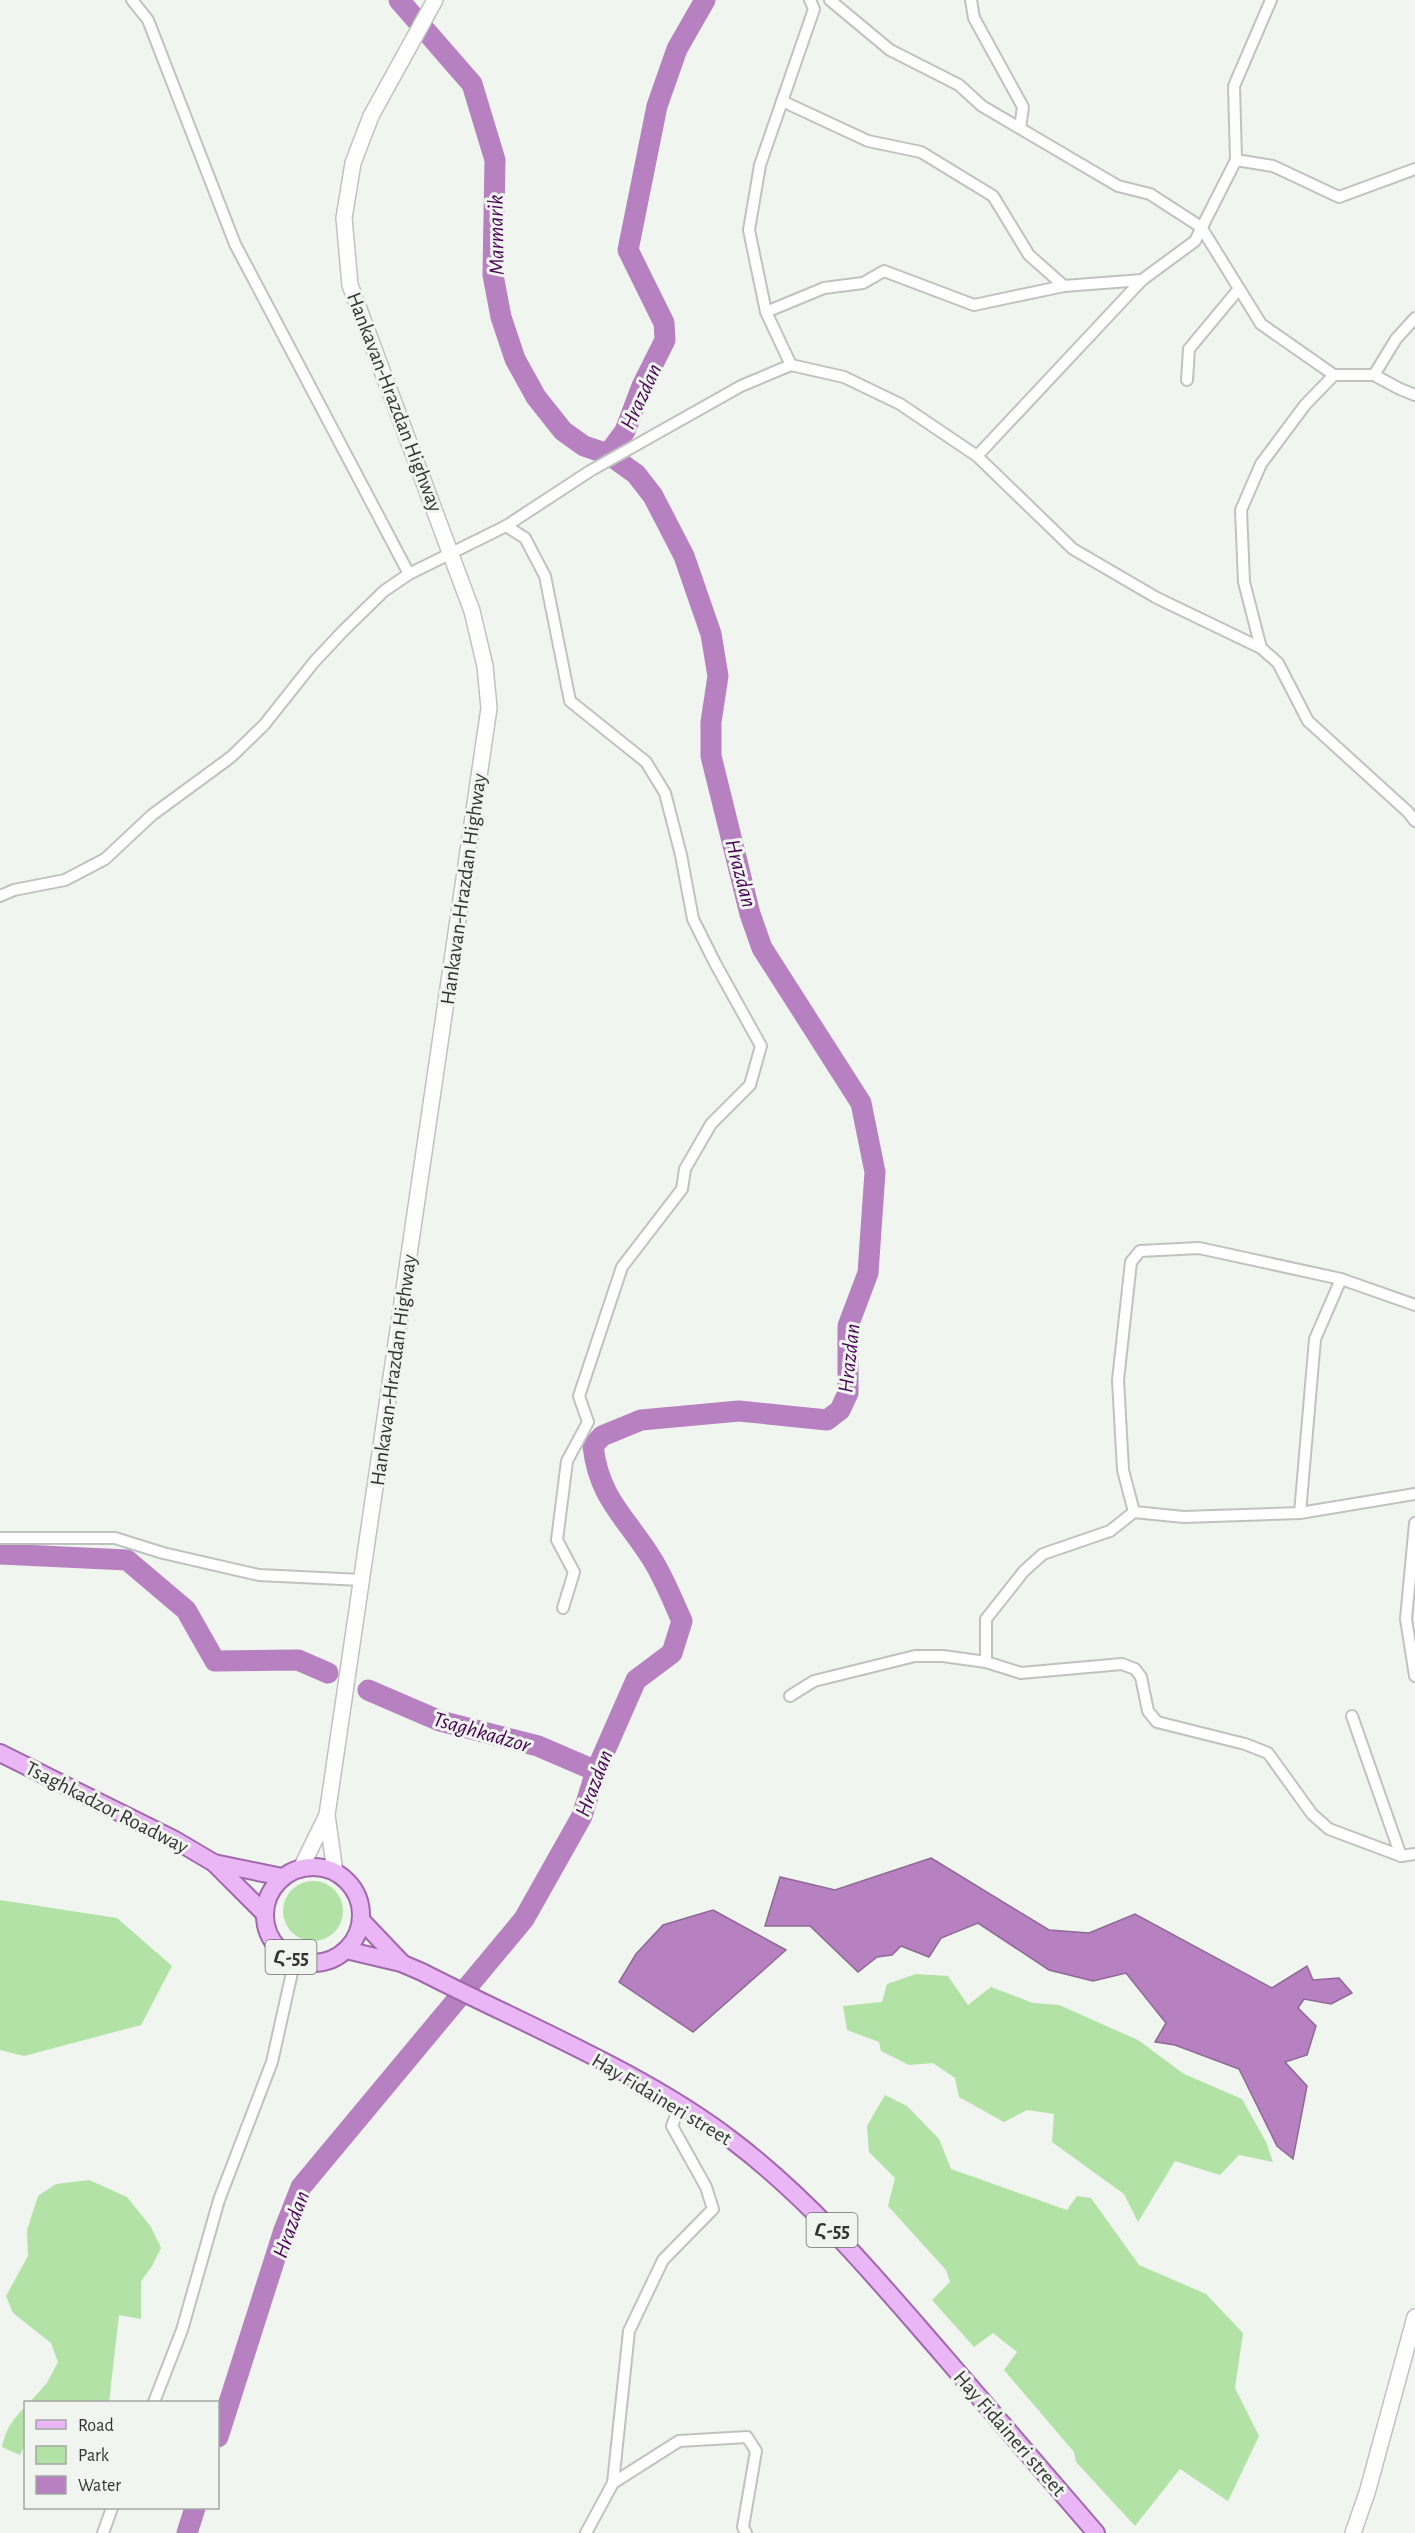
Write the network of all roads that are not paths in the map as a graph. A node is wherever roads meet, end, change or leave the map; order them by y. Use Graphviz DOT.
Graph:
graph roads {
  1 [pos="132,0"];
  2 [pos="435,0"];
  3 [pos="828,0"];
  4 [pos="970,0"];
  5 [pos="1270,0"];
  6 [pos="812,5"];
  7 [pos="782,101"];
  8 [pos="1020,128"];
  9 [pos="1236,160"];
  10 [pos="1415,169"];
  11 [pos="1201,227"];
  12 [pos="1142,280"];
  13 [pos="1064,286"];
  14 [pos="1238,290"];
  15 [pos="766,312"];
  16 [pos="1415,318"];
  17 [pos="791,365"];
  18 [pos="1334,375"];
  19 [pos="1374,375"];
  20 [pos="1187,380"];
  21 [pos="1415,395"];
  22 [pos="977,456"];
  23 [pos="506,526"];
  24 [pos="451,551"];
  25 [pos="410,574"];
  26 [pos="1262,648"];
  27 [pos="1415,821"];
  28 [pos="0,896"];
  29 [pos="1341,1279"];
  30 [pos="1415,1305"];
  31 [pos="1415,1494"];
  32 [pos="1134,1512"];
  33 [pos="1300,1513"];
  34 [pos="1415,1523"];
  35 [pos="0,1538"];
  36 [pos="362,1580"];
  37 [pos="563,1608"];
  38 [pos="986,1662"];
  39 [pos="1415,1676"];
  40 [pos="790,1696"];
  41 [pos="1352,1716"];
  42 [pos="0,1753"];
  43 [pos="327,1815"];
  44 [pos="1415,1854"];
  45 [pos="1401,1856"];
  46 [pos="214,1863"];
  47 [pos="301,1868"];
  48 [pos="335,1872"];
  49 [pos="282,1877"];
  50 [pos="265,1914"];
  51 [pos="361,1920"];
  52 [pos="346,1950"];
  53 [pos="295,1959"];
  54 [pos="402,1963"];
  55 [pos="680,2105"];
  56 [pos="1415,2317"];
  57 [pos="1412,2339"];
  58 [pos="155,2401"];
  59 [pos="613,2483"];
  60 [pos="112,2509"];
  61 [pos="103,2533"];
  62 [pos="586,2533"];
  63 [pos="746,2533"];
  64 [pos="1096,2533"];
  65 [pos="1353,2533"];
  1 -- 25 [label="street"];
  2 -- 24 [label="main road, Hankavan-Hrazdan Highway"];
  3 -- 6 [label="street"];
  3 -- 8 [label="street"];
  4 -- 8 [label="street"];
  5 -- 9 [label="street"];
  6 -- 7 [label="street"];
  7 -- 13 [label="street"];
  7 -- 15 [label="street"];
  8 -- 11 [label="street"];
  9 -- 10 [label="street"];
  9 -- 11 [label="street"];
  11 -- 12 [label="street"];
  11 -- 14 [label="street"];
  12 -- 13 [label="street"];
  12 -- 22 [label="street"];
  13 -- 15 [label="street"];
  14 -- 18 [label="street"];
  14 -- 20 [label="street"];
  15 -- 17 [label="street"];
  16 -- 19 [label="street"];
  17 -- 22 [label="street"];
  17 -- 23 [label="street"];
  18 -- 19 [label="street"];
  18 -- 26 [label="street"];
  19 -- 21 [label="street"];
  22 -- 26 [label="street"];
  23 -- 24 [label="street"];
  23 -- 37 [label="street"];
  24 -- 25 [label="street"];
  24 -- 36 [label="main road, Hankavan-Hrazdan Highway"];
  25 -- 28 [label="street"];
  26 -- 27 [label="street"];
  29 -- 30 [label="street"];
  29 -- 32 [label="street"];
  29 -- 33 [label="street"];
  31 -- 33 [label="street"];
  32 -- 33 [label="street"];
  32 -- 38 [label="street"];
  34 -- 39 [label="street"];
  35 -- 36 [label="street"];
  36 -- 43 [label="main road, Hankavan-Hrazdan Highway"];
  38 -- 40 [label="street"];
  38 -- 45 [label="street"];
  41 -- 45 [label="street"];
  42 -- 46 [label="main road, Tsaghkadzor Roadway / Հ-55"];
  43 -- 47 [label="main road, Hankavan-Hrazdan Highway"];
  43 -- 48 [label="main road, Hankavan-Hrazdan Highway"];
  44 -- 45 [label="street"];
  46 -- 49 [label="main road, Tsaghkadzor Roadway / Հ-55"];
  46 -- 50 [label="main road, Tsaghkadzor Roadway / Հ-55"];
  47 -- 48 [label="main road"];
  47 -- 49 [label="main road"];
  48 -- 51 [label="main road, Հ-55"];
  49 -- 50 [label="main road, Հ-55"];
  50 -- 53 [label="main road, Հ-55"];
  51 -- 52 [label="main road, Հ-55"];
  51 -- 54 [label="main road, Hay Fidaineri street / Հ-55"];
  52 -- 53 [label="main road, Հ-55"];
  52 -- 54 [label="main road, Hay Fidaineri street / Հ-55"];
  53 -- 58 [label="street"];
  54 -- 55 [label="main road, Hay Fidaineri street / Հ-55"];
  55 -- 59 [label="street"];
  55 -- 64 [label="main road, Hay Fidaineri street / Հ-55"];
  56 -- 57 [label="main road"];
  57 -- 65 [label="main road"];
  59 -- 62 [label="street"];
  59 -- 63 [label="street"];
  60 -- 61 [label="street"];
}
